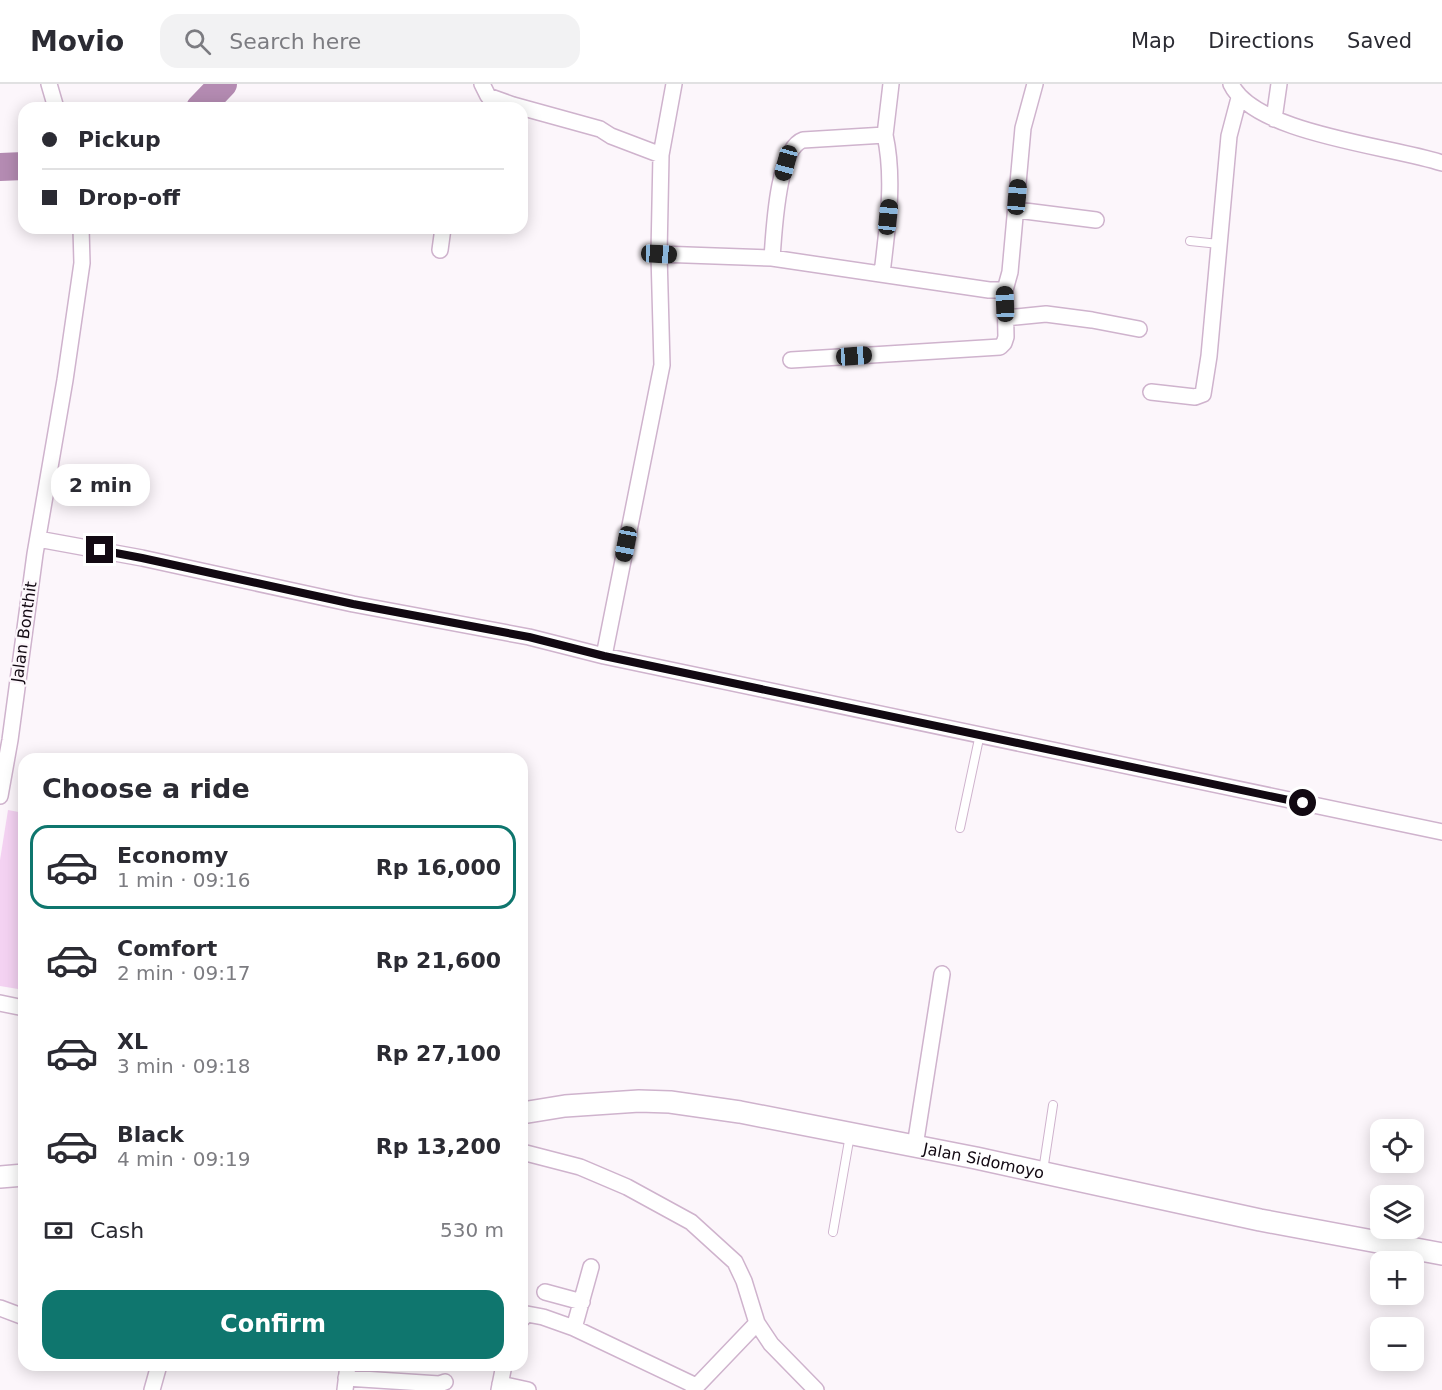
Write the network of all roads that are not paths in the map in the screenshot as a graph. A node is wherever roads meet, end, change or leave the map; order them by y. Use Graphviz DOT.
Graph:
graph roads {
  1 [pos="49,84"];
  2 [pos="674,84"];
  3 [pos="891,84"];
  4 [pos="1035,84"];
  5 [pos="1231,84"];
  6 [pos="1280,84"];
  7 [pos="484,96"];
  8 [pos="1239,98"];
  9 [pos="54,102"];
  10 [pos="503,102"];
  11 [pos="528,109"];
  12 [pos="1274,119"];
  13 [pos="885,135"];
  14 [pos="661,154"];
  15 [pos="1442,164"];
  16 [pos="1017,210"];
  17 [pos="1096,220"];
  18 [pos="81,234"];
  19 [pos="442,234"];
  20 [pos="1190,241"];
  21 [pos="1219,244"];
  22 [pos="440,250"];
  23 [pos="659,254"];
  24 [pos="772,258"];
  25 [pos="882,274"];
  26 [pos="1005,290"];
  27 [pos="1006,318"];
  28 [pos="1139,329"];
  29 [pos="791,360"];
  30 [pos="1151,392"];
  31 [pos="38,539"];
  32 [pos="604,656"];
  33 [pos="980,734"];
  34 [pos="5,738"];
  35 [pos="0,796"];
  36 [pos="960,828"];
  37 [pos="1442,832"];
  38 [pos="942,974"];
  39 [pos="0,1003"];
  40 [pos="18,1007"];
  41 [pos="1053,1105"];
  42 [pos="528,1112"];
  43 [pos="850,1133"];
  44 [pos="915,1146"];
  45 [pos="528,1154"];
  46 [pos="1043,1172"];
  47 [pos="18,1176"];
  48 [pos="0,1177"];
  49 [pos="833,1233"];
  50 [pos="1442,1254"];
  51 [pos="591,1267"];
  52 [pos="545,1292"];
  53 [pos="582,1302"];
  54 [pos="0,1308"];
  55 [pos="528,1314"];
  56 [pos="18,1315"];
  57 [pos="757,1323"];
  58 [pos="574,1328"];
  59 [pos="157,1371"];
  60 [pos="503,1371"];
  61 [pos="346,1378"];
  62 [pos="445,1382"];
  63 [pos="499,1387"];
  64 [pos="694,1388"];
  65 [pos="152,1390"];
  66 [pos="528,1390"];
  67 [pos="816,1390"];
  1 -- 9 [label="street"];
  2 -- 14 [label="street"];
  3 -- 13 [label="street"];
  4 -- 16 [label="street"];
  5 -- 8 [label="street"];
  6 -- 12 [label="street"];
  7 -- 10 [label="street"];
  8 -- 12 [label="street"];
  8 -- 21 [label="street"];
  11 -- 14 [label="street"];
  12 -- 15 [label="street"];
  13 -- 24 [label="street"];
  13 -- 25 [label="street"];
  14 -- 23 [label="street"];
  16 -- 17 [label="street"];
  16 -- 26 [label="street"];
  18 -- 31 [label="street, Jalan Bonthit"];
  19 -- 22 [label="street"];
  20 -- 21 [label="lane"];
  21 -- 30 [label="street"];
  23 -- 24 [label="street"];
  23 -- 32 [label="street"];
  24 -- 25 [label="street"];
  25 -- 26 [label="street"];
  26 -- 27 [label="street"];
  27 -- 28 [label="street"];
  27 -- 29 [label="street"];
  31 -- 32 [label="street"];
  31 -- 34 [label="street, Jalan Bonthit"];
  32 -- 33 [label="street"];
  33 -- 36 [label="lane"];
  33 -- 37 [label="street"];
  34 -- 35 [label="street, Jalan Bonthit"];
  38 -- 44 [label="street"];
  39 -- 40 [label="street"];
  41 -- 46 [label="lane"];
  42 -- 43 [label="main road, Jalan Sidomoyo"];
  43 -- 44 [label="main road, Jalan Sidomoyo"];
  43 -- 49 [label="lane"];
  44 -- 46 [label="main road, Jalan Sidomoyo"];
  45 -- 57 [label="street"];
  46 -- 50 [label="main road, Jalan Sidomoyo"];
  47 -- 48 [label="main road"];
  51 -- 53 [label="street"];
  52 -- 53 [label="street"];
  53 -- 58 [label="street"];
  54 -- 56 [label="street"];
  55 -- 58 [label="street"];
  57 -- 64 [label="street"];
  57 -- 67 [label="street"];
  58 -- 64 [label="street"];
  59 -- 65 [label="street"];
  60 -- 63 [label="street"];
  61 -- 62 [label="street"];
  63 -- 66 [label="street"];
}
